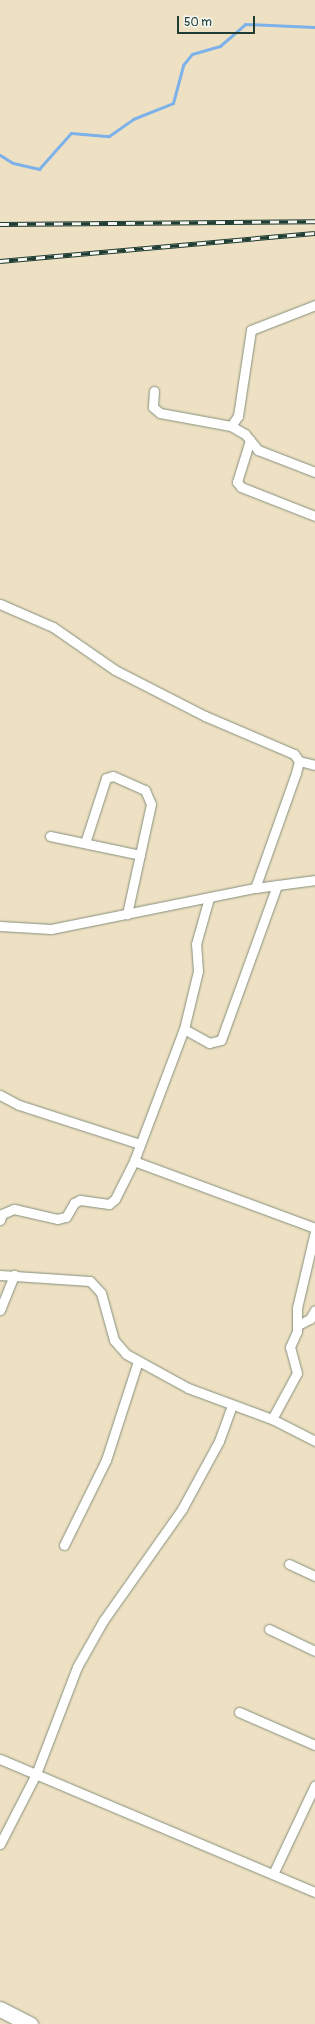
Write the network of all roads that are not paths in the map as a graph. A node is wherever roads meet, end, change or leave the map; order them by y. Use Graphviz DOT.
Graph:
graph roads {
  1 [pos="315,305"];
  2 [pos="154,391"];
  3 [pos="231,426"];
  4 [pos="250,440"];
  5 [pos="315,472"];
  6 [pos="315,516"];
  7 [pos="0,604"];
  8 [pos="299,761"];
  9 [pos="315,765"];
  10 [pos="50,836"];
  11 [pos="85,843"];
  12 [pos="140,855"];
  13 [pos="315,880"];
  14 [pos="277,885"];
  15 [pos="255,888"];
  16 [pos="209,898"];
  17 [pos="127,914"];
  18 [pos="0,926"];
  19 [pos="184,1029"];
  20 [pos="0,1094"];
  21 [pos="140,1144"];
  22 [pos="134,1161"];
  23 [pos="0,1220"];
  24 [pos="315,1230"];
  25 [pos="313,1248"];
  26 [pos="0,1275"];
  27 [pos="14,1275"];
  28 [pos="0,1310"];
  29 [pos="315,1310"];
  30 [pos="298,1325"];
  31 [pos="138,1361"];
  32 [pos="232,1406"];
  33 [pos="272,1419"];
  34 [pos="315,1441"];
  35 [pos="64,1545"];
  36 [pos="288,1564"];
  37 [pos="315,1576"];
  38 [pos="269,1629"];
  39 [pos="315,1651"];
  40 [pos="239,1712"];
  41 [pos="315,1745"];
  42 [pos="0,1759"];
  43 [pos="36,1774"];
  44 [pos="315,1785"];
  45 [pos="0,1844"];
  46 [pos="273,1874"];
  47 [pos="315,1892"];
  48 [pos="0,2009"];
  49 [pos="30,2024"];
  1 -- 3 [label="street"];
  2 -- 3 [label="street"];
  3 -- 4 [label="street"];
  4 -- 5 [label="street"];
  4 -- 6 [label="street"];
  7 -- 8 [label="street"];
  8 -- 9 [label="street"];
  8 -- 15 [label="street"];
  10 -- 11 [label="street"];
  11 -- 12 [label="street"];
  11 -- 12 [label="street"];
  12 -- 17 [label="street"];
  13 -- 14 [label="street"];
  14 -- 15 [label="street"];
  14 -- 19 [label="street"];
  15 -- 16 [label="street"];
  16 -- 17 [label="street"];
  16 -- 19 [label="street"];
  17 -- 18 [label="street"];
  19 -- 21 [label="street"];
  20 -- 21 [label="street"];
  21 -- 22 [label="street"];
  22 -- 23 [label="street"];
  22 -- 24 [label="street"];
  24 -- 25 [label="street"];
  25 -- 30 [label="street"];
  26 -- 27 [label="street"];
  27 -- 28 [label="street"];
  27 -- 31 [label="street"];
  29 -- 30 [label="street"];
  30 -- 33 [label="street"];
  31 -- 32 [label="street"];
  31 -- 35 [label="street"];
  32 -- 33 [label="street"];
  32 -- 43 [label="street"];
  33 -- 34 [label="street"];
  36 -- 37 [label="street"];
  38 -- 39 [label="street"];
  40 -- 41 [label="street"];
  42 -- 43 [label="street"];
  43 -- 45 [label="street"];
  43 -- 46 [label="street"];
  44 -- 46 [label="street"];
  46 -- 47 [label="street"];
  48 -- 49 [label="highway"];
}
